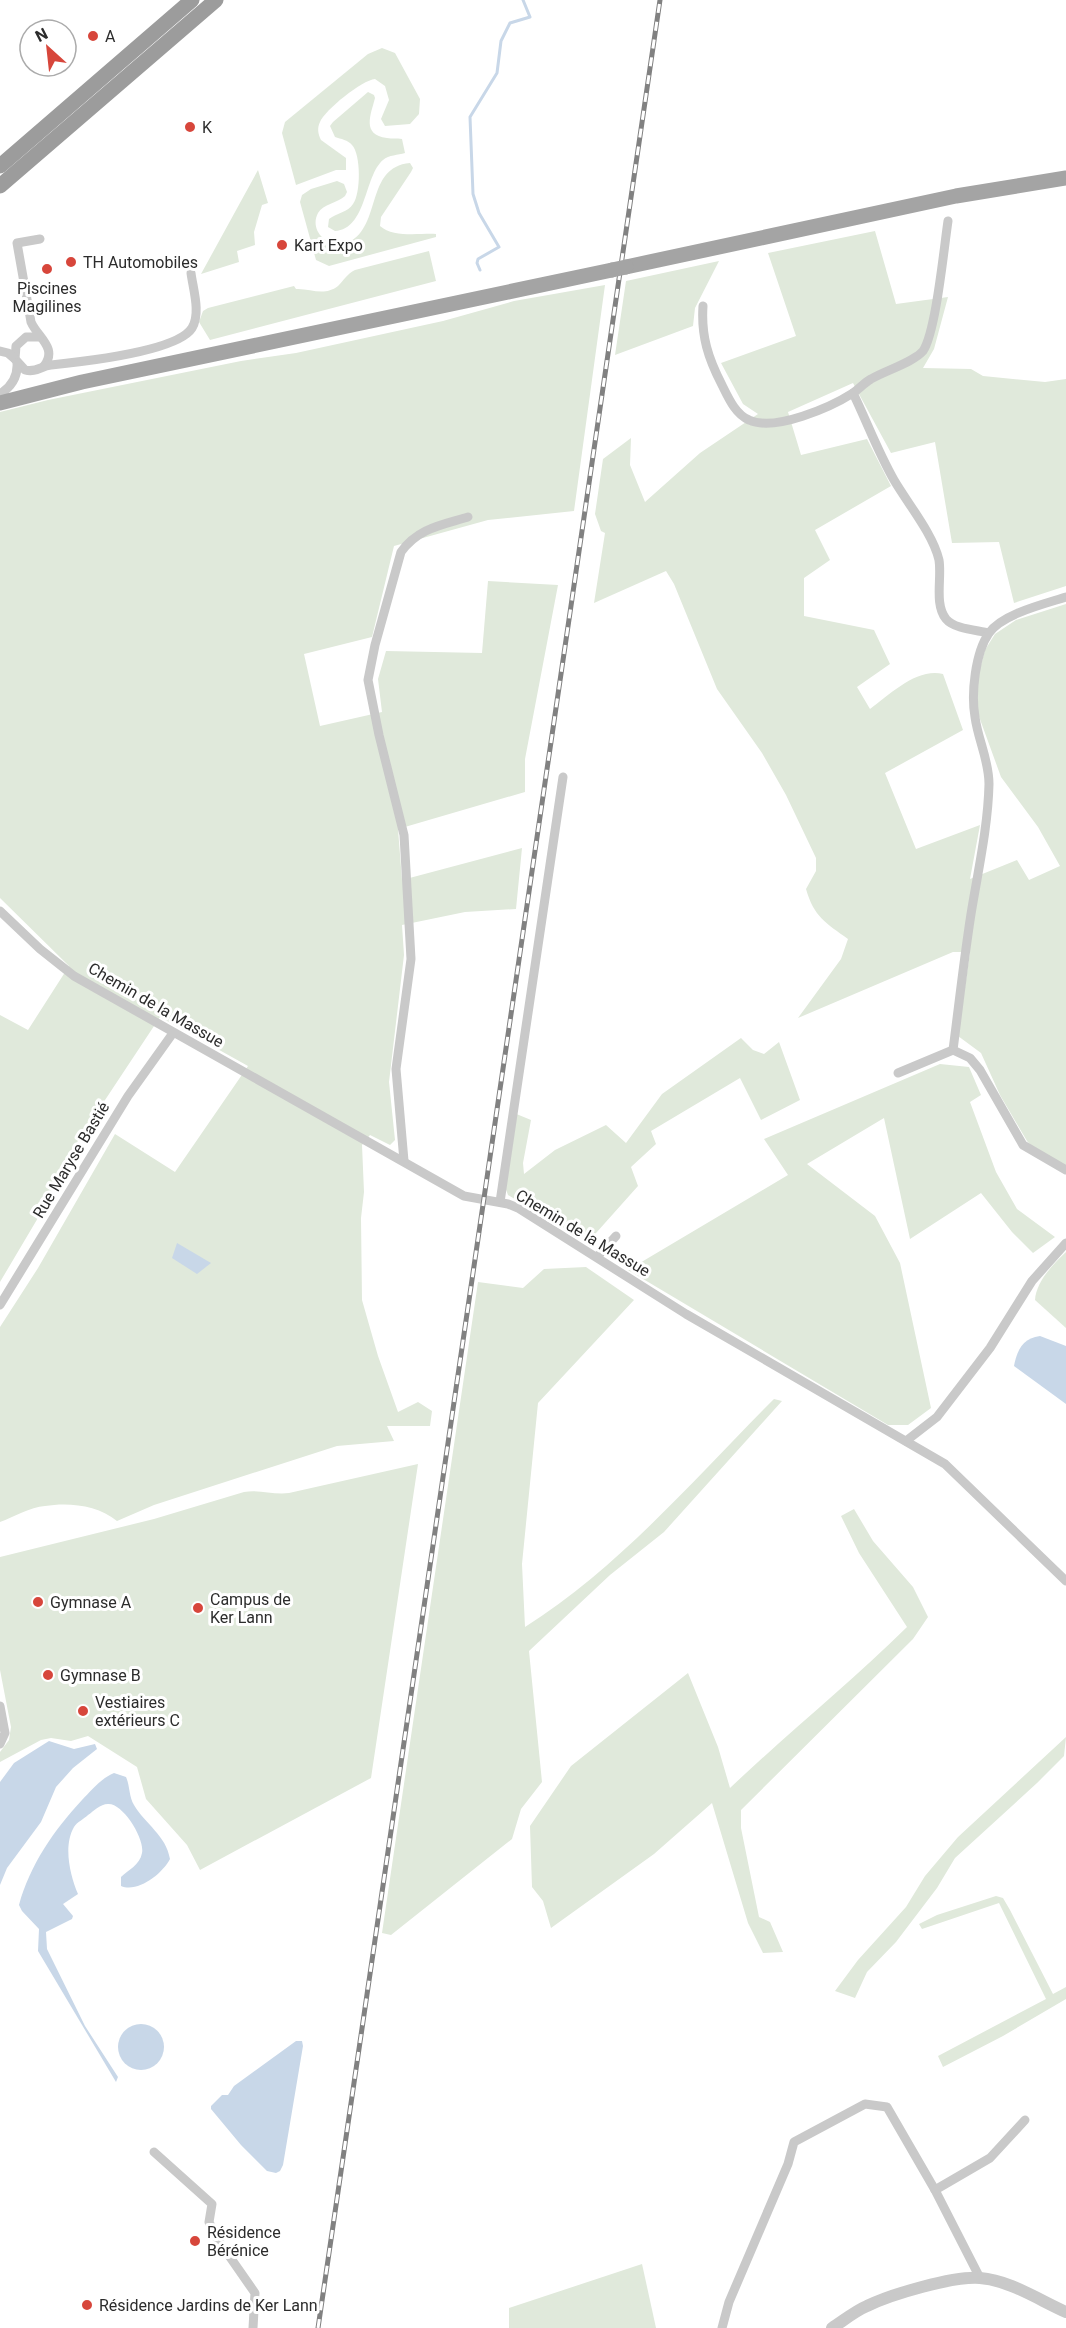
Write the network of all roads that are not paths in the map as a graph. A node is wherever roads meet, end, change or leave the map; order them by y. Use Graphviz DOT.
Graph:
graph roads {
  1 [pos="183,0"];
  2 [pos="192,0"];
  3 [pos="216,0"];
  4 [pos="87,91"];
  5 [pos="97,103"];
  6 [pos="0,160"];
  7 [pos="0,166"];
  8 [pos="1066,178"];
  9 [pos="0,186"];
  10 [pos="0,193"];
  11 [pos="948,221"];
  12 [pos="40,239"];
  13 [pos="191,273"];
  14 [pos="703,306"];
  15 [pos="31,322"];
  16 [pos="26,337"];
  17 [pos="39,337"];
  18 [pos="0,351"];
  19 [pos="50,352"];
  20 [pos="16,361"];
  21 [pos="66,364"];
  22 [pos="44,366"];
  23 [pos="853,393"];
  24 [pos="0,394"];
  25 [pos="0,403"];
  26 [pos="468,517"];
  27 [pos="1066,597"];
  28 [pos="989,633"];
  29 [pos="563,777"];
  30 [pos="0,911"];
  31 [pos="173,1033"];
  32 [pos="952,1050"];
  33 [pos="898,1073"];
  34 [pos="404,1161"];
  35 [pos="1066,1170"];
  36 [pos="500,1202"];
  37 [pos="616,1236"];
  38 [pos="1066,1243"];
  39 [pos="597,1257"];
  40 [pos="0,1305"];
  41 [pos="906,1441"];
  42 [pos="1066,1581"];
  43 [pos="0,1706"];
  44 [pos="0,1744"];
  45 [pos="1025,2120"];
  46 [pos="154,2152"];
  47 [pos="935,2190"];
  48 [pos="980,2278"];
  49 [pos="1066,2312"];
  50 [pos="253,2328"];
  51 [pos="722,2328"];
  52 [pos="832,2328"];
  1 -- 4 [label="highway"];
  2 -- 4 [label="highway"];
  3 -- 5 [label="highway"];
  4 -- 6 [label="highway"];
  4 -- 7 [label="highway"];
  5 -- 9 [label="highway"];
  5 -- 10 [label="highway"];
  8 -- 25 [label="main road"];
  11 -- 23 [label="street"];
  12 -- 15 [label="street"];
  13 -- 21 [label="street"];
  14 -- 23 [label="street"];
  15 -- 16 [label="street"];
  15 -- 17 [label="street"];
  16 -- 17 [label="street"];
  16 -- 20 [label="street"];
  17 -- 19 [label="street"];
  18 -- 20 [label="street"];
  19 -- 21 [label="street"];
  19 -- 22 [label="street"];
  20 -- 22 [label="street"];
  20 -- 24 [label="street"];
  21 -- 22 [label="street"];
  23 -- 28 [label="street"];
  26 -- 34 [label="street"];
  27 -- 28 [label="street"];
  28 -- 32 [label="street"];
  29 -- 36 [label="street"];
  30 -- 31 [label="street, Chemin de la Massue"];
  31 -- 34 [label="street, Chemin de la Massue"];
  31 -- 40 [label="street, Rue Maryse Bastié"];
  32 -- 33 [label="street"];
  32 -- 35 [label="street"];
  34 -- 36 [label="street, Chemin de la Massue"];
  36 -- 39 [label="street, Chemin de la Massue"];
  37 -- 39 [label="street"];
  38 -- 41 [label="street"];
  39 -- 41 [label="street, Chemin de la Massue"];
  41 -- 42 [label="street, Chemin de la Massue"];
  43 -- 44 [label="street"];
  45 -- 47 [label="street"];
  46 -- 50 [label="street"];
  47 -- 48 [label="street"];
  47 -- 51 [label="street"];
  48 -- 49 [label="street"];
  48 -- 52 [label="street"];
}
